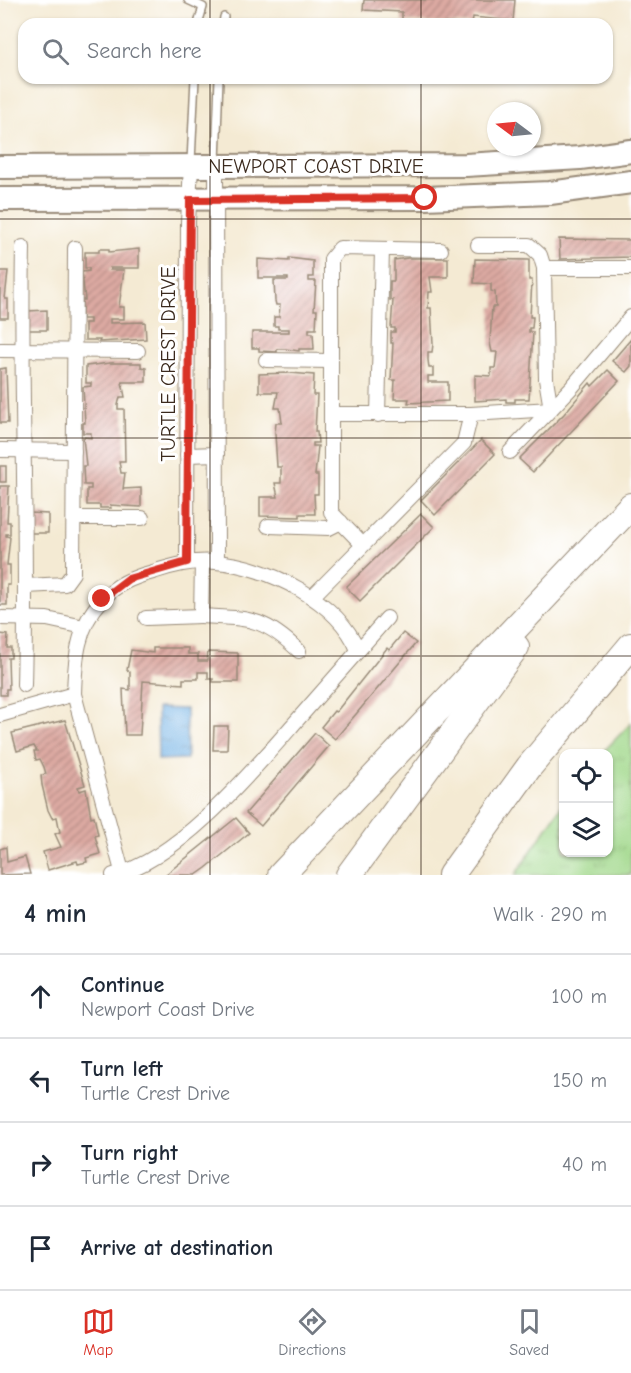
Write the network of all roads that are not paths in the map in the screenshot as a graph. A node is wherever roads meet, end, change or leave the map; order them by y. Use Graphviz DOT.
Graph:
graph roads {
  1 [pos="188,0"];
  2 [pos="200,18"];
  3 [pos="195,84"];
  4 [pos="219,84"];
  5 [pos="631,151"];
  6 [pos="191,166"];
  7 [pos="216,166"];
  8 [pos="0,167"];
  9 [pos="631,182"];
  10 [pos="0,199"];
  11 [pos="190,200"];
  12 [pos="216,200"];
  13 [pos="478,245"];
  14 [pos="23,246"];
  15 [pos="75,248"];
  16 [pos="382,249"];
  17 [pos="441,250"];
  18 [pos="544,268"];
  19 [pos="631,268"];
  20 [pos="631,317"];
  21 [pos="0,350"];
  22 [pos="21,350"];
  23 [pos="74,351"];
  24 [pos="138,351"];
  25 [pos="266,360"];
  26 [pos="330,361"];
  27 [pos="551,409"];
  28 [pos="331,414"];
  29 [pos="471,414"];
  30 [pos="378,415"];
  31 [pos="0,450"];
  32 [pos="25,450"];
  33 [pos="74,451"];
  34 [pos="510,452"];
  35 [pos="217,454"];
  36 [pos="187,455"];
  37 [pos="631,506"];
  38 [pos="74,518"];
  39 [pos="141,518"];
  40 [pos="341,522"];
  41 [pos="268,526"];
  42 [pos="362,544"];
  43 [pos="187,562"];
  44 [pos="202,562"];
  45 [pos="217,562"];
  46 [pos="578,562"];
  47 [pos="26,586"];
  48 [pos="312,597"];
  49 [pos="201,616"];
  50 [pos="0,618"];
  51 [pos="26,618"];
  52 [pos="146,618"];
  53 [pos="387,618"];
  54 [pos="84,627"];
  55 [pos="631,646"];
  56 [pos="358,650"];
  57 [pos="299,651"];
  58 [pos="24,685"];
  59 [pos="74,694"];
  60 [pos="0,715"];
  61 [pos="500,805"];
  62 [pos="120,874"];
  63 [pos="281,875"];
  64 [pos="349,875"];
  65 [pos="451,875"];
  66 [pos="460,875"];
  1 -- 2 [label="lane"];
  3 -- 6 [label="lane"];
  4 -- 7 [label="lane"];
  5 -- 7 [label="main road, NEWPORT COAST DRIVE"];
  6 -- 7 [label="main road, NEWPORT COAST DRIVE"];
  6 -- 8 [label="main road, NEWPORT COAST DRIVE"];
  6 -- 11 [label="street, TURTLE CREST DRIVE"];
  7 -- 12 [label="street"];
  9 -- 12 [label="main road, NEWPORT COAST DRIVE"];
  10 -- 11 [label="main road, NEWPORT COAST DRIVE"];
  11 -- 12 [label="main road, NEWPORT COAST DRIVE"];
  11 -- 36 [label="street, TURTLE CREST DRIVE"];
  12 -- 35 [label="street"];
  13 -- 18 [label="street"];
  14 -- 22 [label="street"];
  15 -- 23 [label="street"];
  16 -- 17 [label="street"];
  16 -- 26 [label="street"];
  16 -- 30 [label="street"];
  18 -- 19 [label="street"];
  18 -- 27 [label="street"];
  20 -- 27 [label="street"];
  21 -- 22 [label="street, TURTLE CREST DRIVE"];
  22 -- 23 [label="street, TURTLE CREST DRIVE"];
  22 -- 32 [label="street"];
  23 -- 24 [label="street, TURTLE CREST DRIVE"];
  23 -- 33 [label="street"];
  25 -- 26 [label="street"];
  26 -- 28 [label="street"];
  27 -- 29 [label="street"];
  27 -- 34 [label="street"];
  28 -- 30 [label="street"];
  28 -- 40 [label="street"];
  29 -- 30 [label="street"];
  29 -- 42 [label="street"];
  31 -- 32 [label="street"];
  32 -- 33 [label="street"];
  32 -- 47 [label="street"];
  33 -- 38 [label="street"];
  35 -- 36 [label="street"];
  35 -- 45 [label="street"];
  36 -- 43 [label="street, TURTLE CREST DRIVE"];
  37 -- 46 [label="highway"];
  38 -- 39 [label="street"];
  38 -- 47 [label="street"];
  40 -- 41 [label="street"];
  40 -- 42 [label="street"];
  42 -- 48 [label="street"];
  43 -- 44 [label="street"];
  43 -- 54 [label="street"];
  44 -- 45 [label="street"];
  44 -- 49 [label="street"];
  45 -- 48 [label="street"];
  46 -- 63 [label="highway"];
  46 -- 64 [label="highway"];
  47 -- 51 [label="street"];
  48 -- 56 [label="street"];
  49 -- 52 [label="street"];
  49 -- 57 [label="street"];
  50 -- 51 [label="street"];
  51 -- 54 [label="street"];
  51 -- 58 [label="street"];
  53 -- 56 [label="street"];
  54 -- 59 [label="street"];
  55 -- 61 [label="highway"];
  56 -- 62 [label="street"];
  59 -- 60 [label="street"];
  59 -- 62 [label="street"];
  61 -- 65 [label="highway"];
  61 -- 66 [label="highway"];
}
